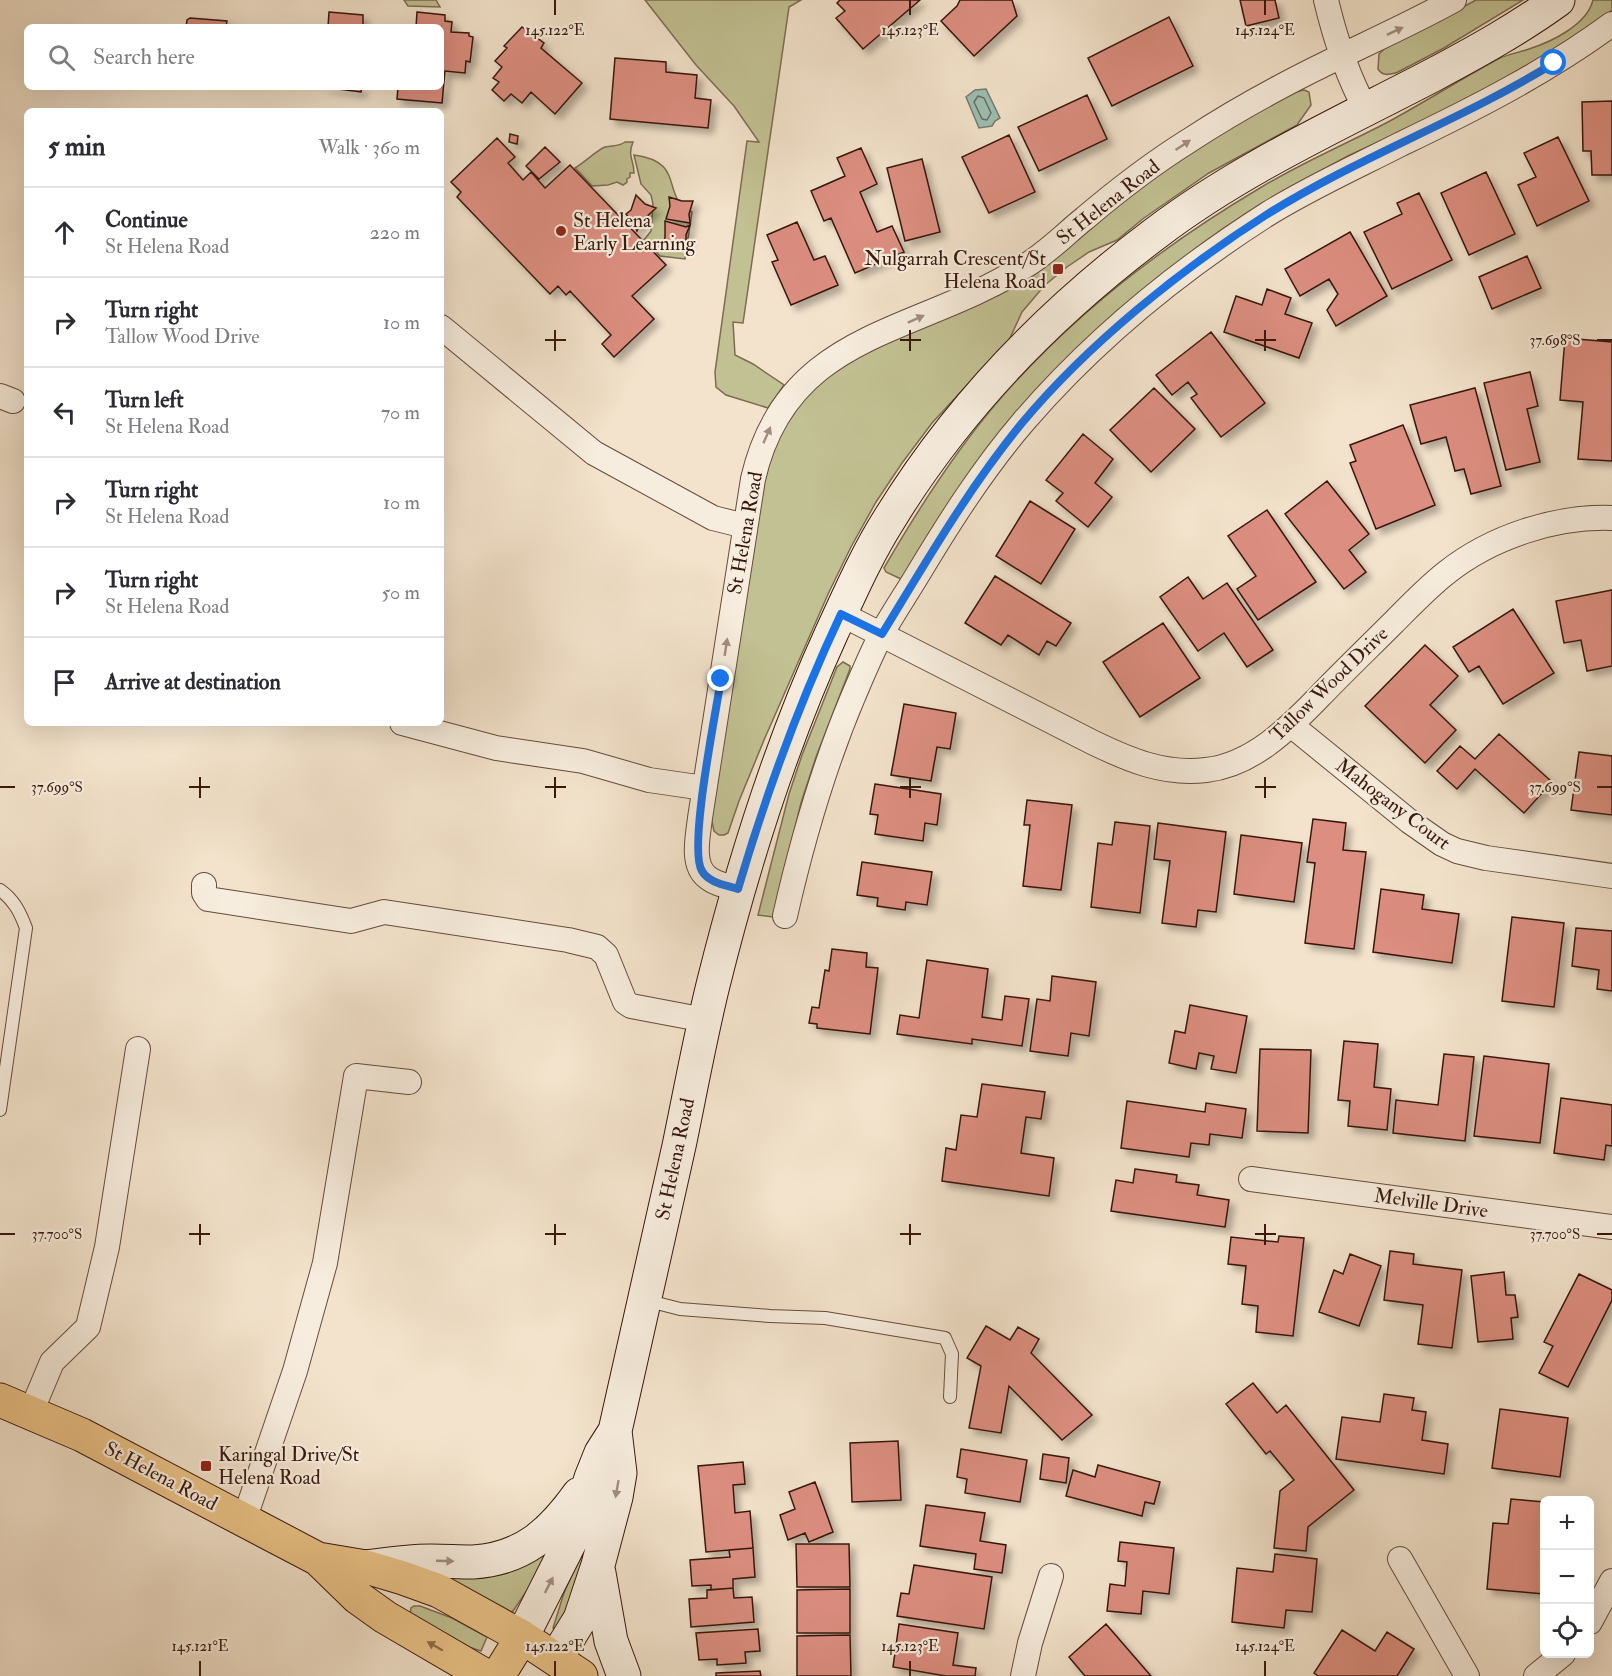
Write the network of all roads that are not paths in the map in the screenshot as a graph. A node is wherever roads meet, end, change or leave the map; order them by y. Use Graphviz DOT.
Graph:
graph roads {
  1 [pos="1326,0"];
  2 [pos="1454,0"];
  3 [pos="1558,0"];
  4 [pos="1612,24"];
  5 [pos="1342,56"];
  6 [pos="1366,110"];
  7 [pos="444,329"];
  8 [pos="1612,518"];
  9 [pos="746,526"];
  10 [pos="841,614"];
  11 [pos="882,634"];
  12 [pos="1291,725"];
  13 [pos="413,726"];
  14 [pos="704,789"];
  15 [pos="1612,876"];
  16 [pos="204,885"];
  17 [pos="738,889"];
  18 [pos="0,890"];
  19 [pos="785,916"];
  20 [pos="705,1020"];
  21 [pos="138,1049"];
  22 [pos="409,1082"];
  23 [pos="0,1110"];
  24 [pos="1251,1179"];
  25 [pos="1612,1227"];
  26 [pos="644,1299"];
  27 [pos="950,1397"];
  28 [pos="0,1400"];
  29 [pos="32,1412"];
  30 [pos="615,1431"];
  31 [pos="591,1478"];
  32 [pos="244,1520"];
  33 [pos="318,1559"];
  34 [pos="1400,1559"];
  35 [pos="598,1566"];
  36 [pos="366,1567"];
  37 [pos="1051,1576"];
  38 [pos="1610,1592"];
  39 [pos="1594,1616"];
  40 [pos="522,1637"];
  41 [pos="1557,1658"];
  42 [pos="560,1670"];
  43 [pos="486,1676"];
  44 [pos="498,1676"];
  45 [pos="624,1676"];
  46 [pos="1023,1676"];
  47 [pos="1467,1676"];
  48 [pos="1536,1676"];
  1 -- 5 [label="street"];
  5 -- 2 [label="street, St Helena Road, one-way"];
  3 -- 6 [label="main road, St Helena Road"];
  4 -- 11 [label="street"];
  5 -- 6 [label="street"];
  9 -- 5 [label="street, St Helena Road, one-way"];
  6 -- 10 [label="main road, St Helena Road"];
  7 -- 9 [label="street"];
  8 -- 12 [label="street, Tallow Wood Drive"];
  14 -- 9 [label="street, St Helena Road, one-way"];
  10 -- 11 [label="street, Tallow Wood Drive"];
  10 -- 17 [label="main road, St Helena Road"];
  11 -- 12 [label="street, Tallow Wood Drive"];
  11 -- 19 [label="street"];
  12 -- 15 [label="street, Mahogany Court"];
  13 -- 14 [label="street"];
  14 -- 17 [label="street, St Helena Road"];
  16 -- 20 [label="street"];
  17 -- 20 [label="main road, St Helena Road"];
  18 -- 23 [label="lane"];
  20 -- 26 [label="main road, St Helena Road"];
  21 -- 29 [label="street"];
  22 -- 32 [label="street"];
  24 -- 25 [label="street, Melville Drive"];
  26 -- 27 [label="lane"];
  26 -- 30 [label="main road, St Helena Road"];
  28 -- 29 [label="main road, St Helena Road"];
  29 -- 32 [label="main road, St Helena Road"];
  30 -- 31 [label="main road, St Helena Road"];
  30 -- 35 [label="main road, St Helena Road, one-way"];
  36 -- 31 [label="main road, one-way"];
  40 -- 31 [label="main road, St Helena Road, one-way"];
  32 -- 33 [label="main road, St Helena Road"];
  33 -- 36 [label="main road, St Helena Road"];
  43 -- 33 [label="main road, St Helena Road, one-way"];
  34 -- 47 [label="street"];
  35 -- 42 [label="main road, St Helena Road"];
  35 -- 45 [label="main road"];
  36 -- 40 [label="main road, St Helena Road"];
  37 -- 46 [label="street"];
  38 -- 39 [label="street"];
  40 -- 42 [label="main road"];
  40 -- 44 [label="main road, St Helena Road"];
  41 -- 48 [label="street"];
}
